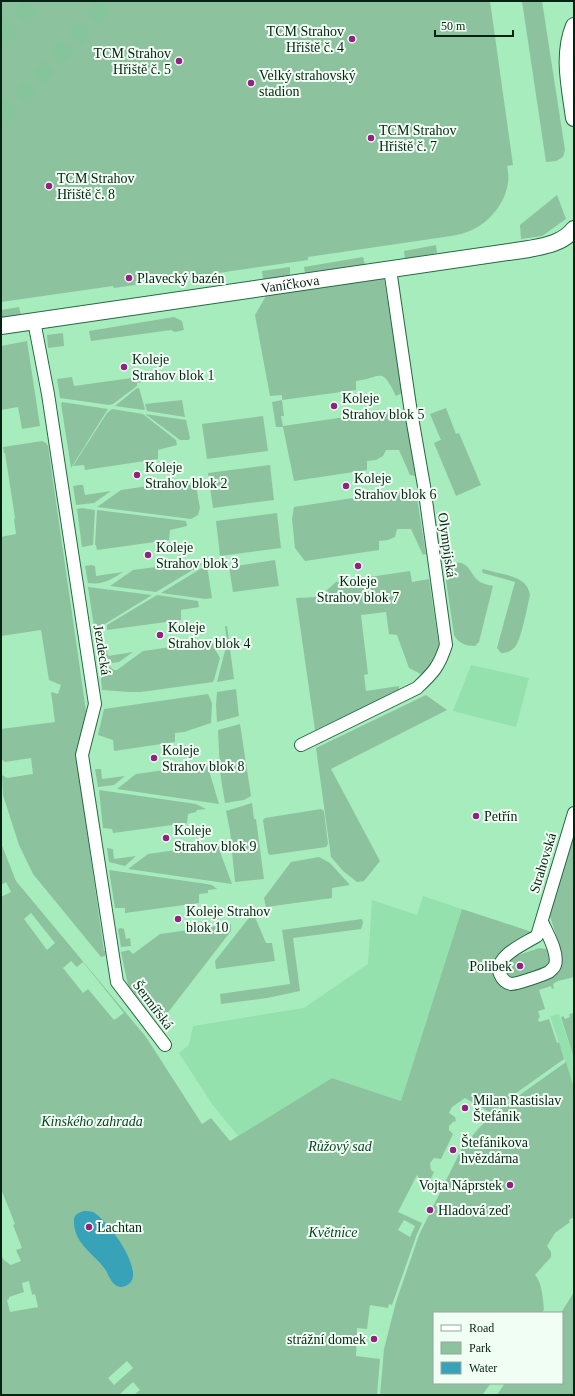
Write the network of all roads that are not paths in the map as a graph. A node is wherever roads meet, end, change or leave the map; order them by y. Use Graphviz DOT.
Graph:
graph roads {
  1 [pos="574,26"];
  2 [pos="574,118"];
  3 [pos="574,229"];
  4 [pos="390,269"];
  5 [pos="34,321"];
  6 [pos="1,326"];
  7 [pos="301,745"];
  8 [pos="574,813"];
  9 [pos="542,922"];
  10 [pos="117,982"];
  11 [pos="165,1045"];
  1 -- 2 [label="main road"];
  3 -- 4 [label="main road, Vaníčkova"];
  4 -- 5 [label="main road, Vaníčkova"];
  4 -- 7 [label="street, Olympijská"];
  5 -- 6 [label="main road, Vaníčkova"];
  5 -- 10 [label="street, Jezdecká"];
  8 -- 9 [label="street, Strahovská"];
  9 -- 9 [label="street, Strahovská"];
  10 -- 11 [label="street, Šermířská"];
}
